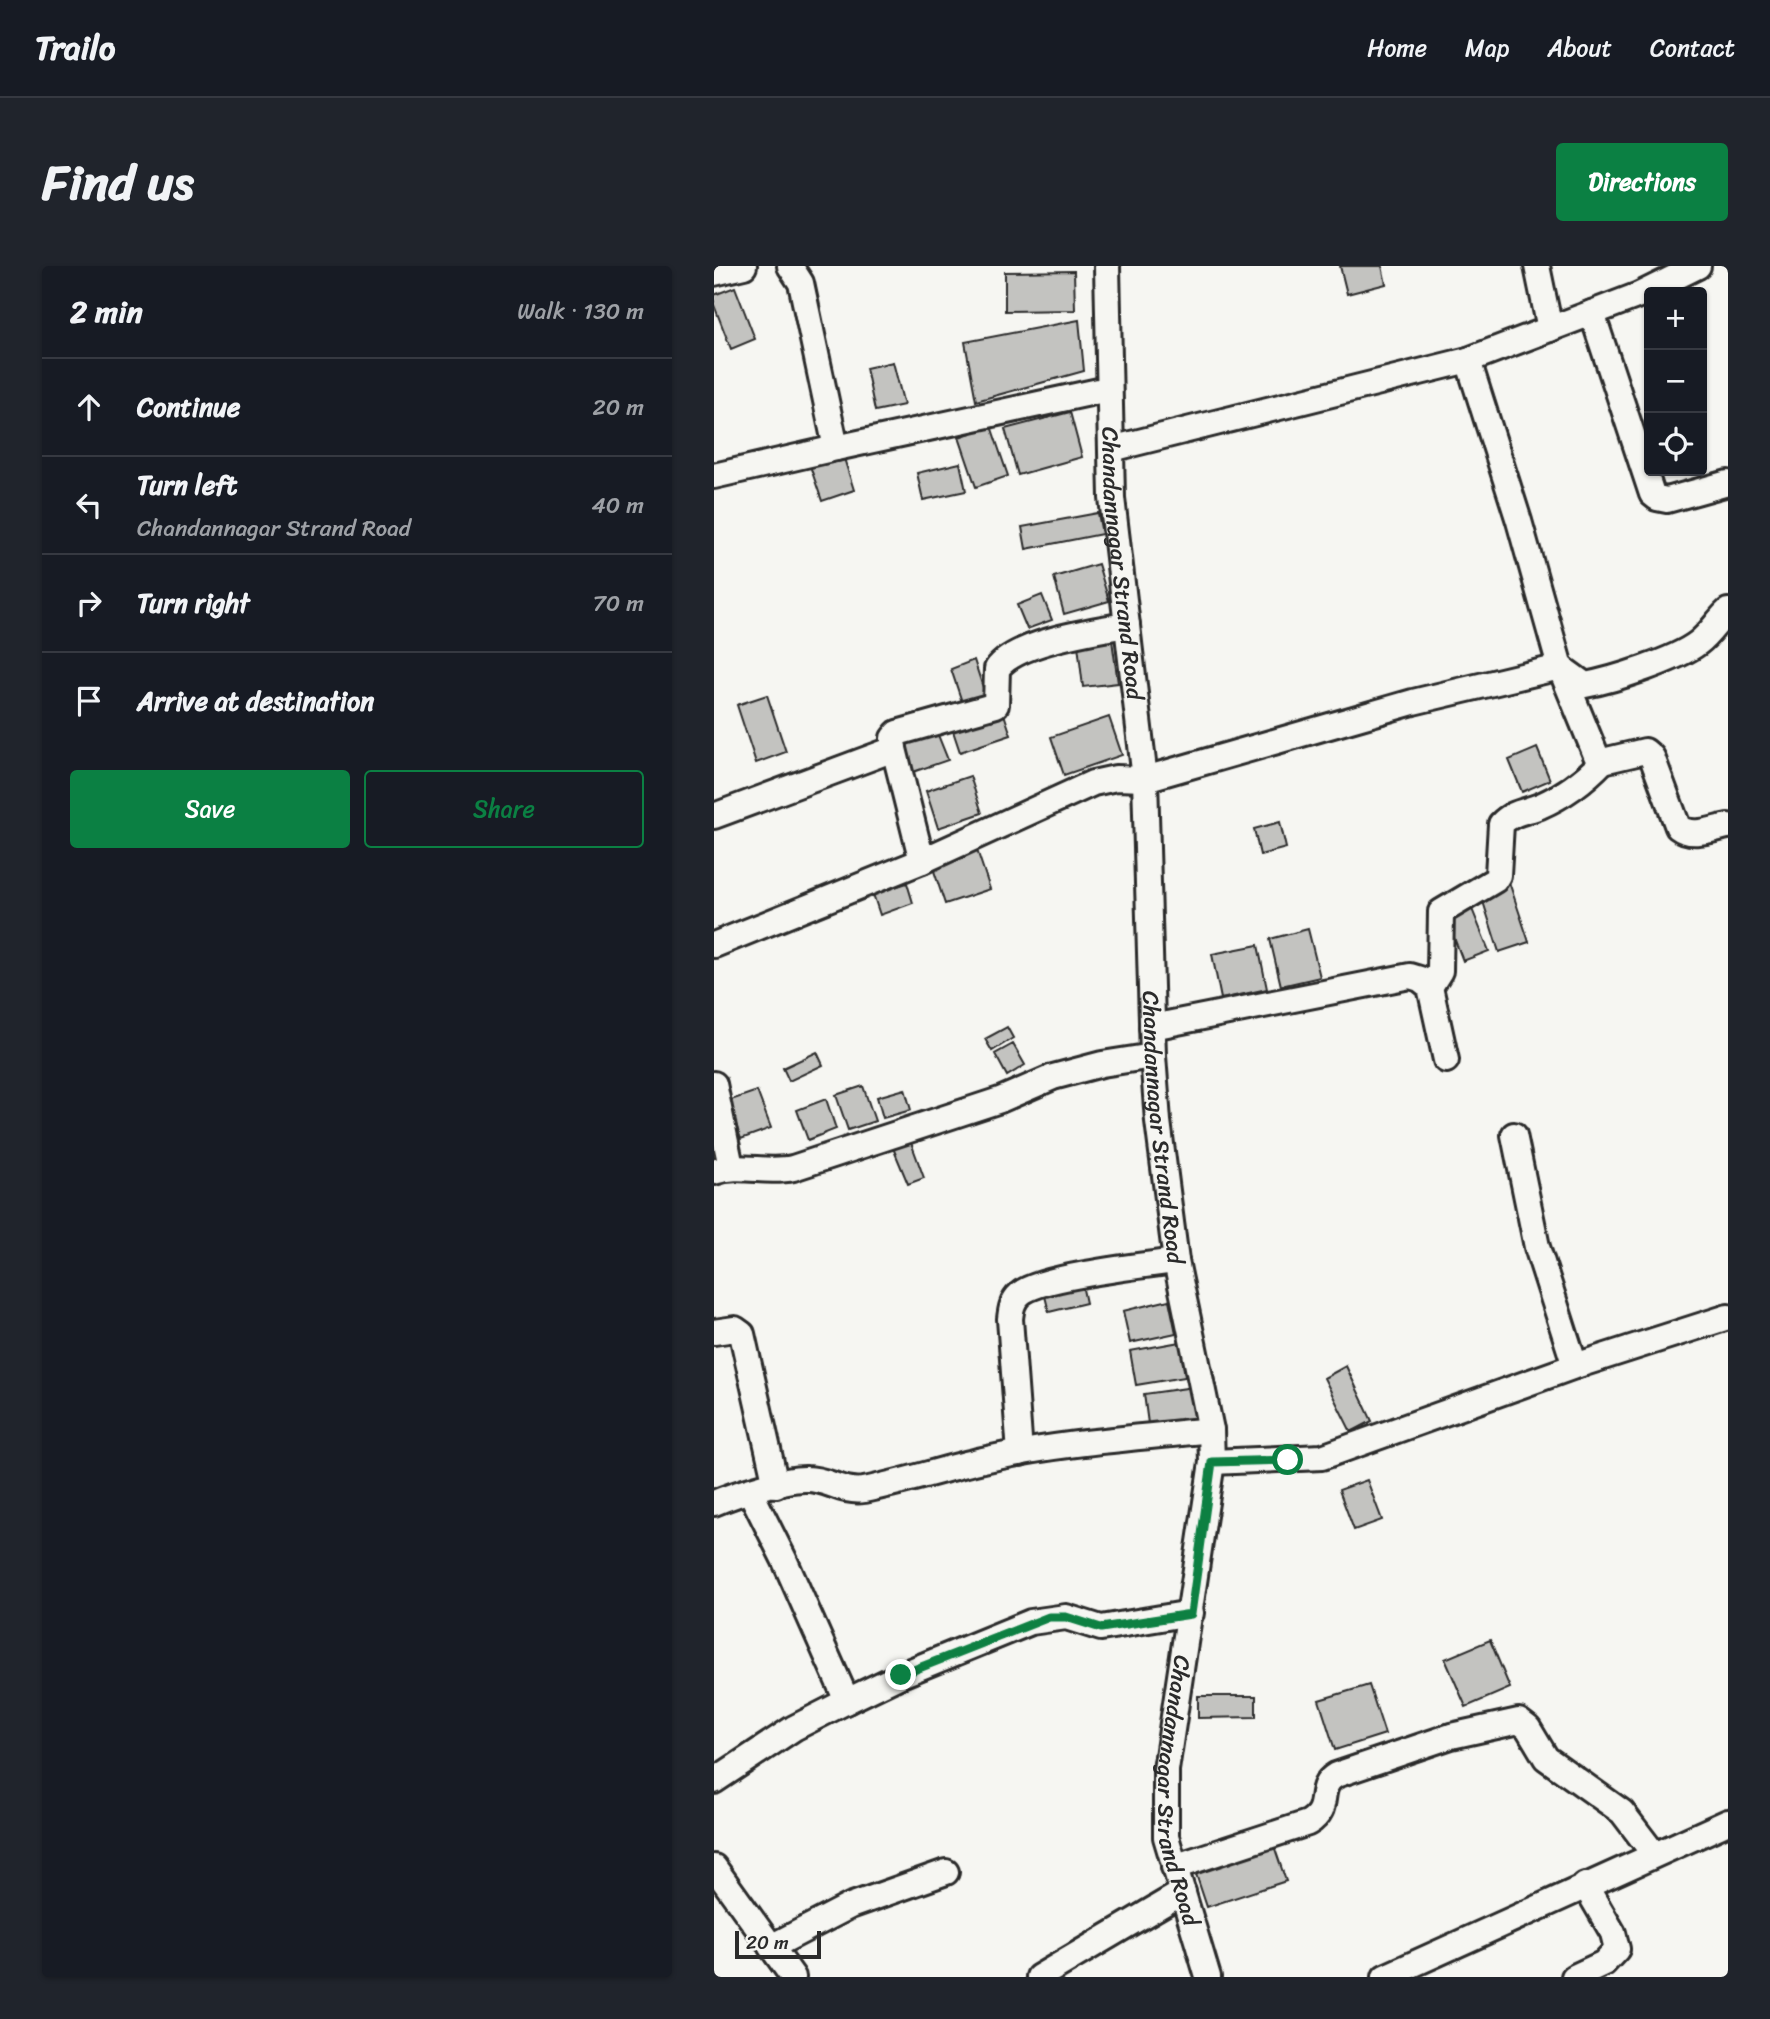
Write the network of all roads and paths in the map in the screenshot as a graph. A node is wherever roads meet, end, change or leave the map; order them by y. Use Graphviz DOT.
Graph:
graph roads {
  1 [pos="744,266"];
  2 [pos="790,266"];
  3 [pos="1107,266"];
  4 [pos="1537,266"];
  5 [pos="1698,266"];
  6 [pos="714,274"];
  7 [pos="1592,313"];
  8 [pos="1550,329"];
  9 [pos="1468,360"];
  10 [pos="1108,389"];
  11 [pos="836,448"];
  12 [pos="1111,449"];
  13 [pos="714,476"];
  14 [pos="1728,483"];
  15 [pos="1728,611"];
  16 [pos="1127,625"];
  17 [pos="1560,667"];
  18 [pos="894,749"];
  19 [pos="1603,761"];
  20 [pos="1145,779"];
  21 [pos="714,816"];
  22 [pos="1728,826"];
  23 [pos="922,861"];
  24 [pos="714,945"];
  25 [pos="1430,987"];
  26 [pos="1152,1027"];
  27 [pos="1153,1056"];
  28 [pos="1446,1060"];
  29 [pos="714,1084"];
  30 [pos="1514,1135"];
  31 [pos="722,1169"];
  32 [pos="1176,1261"];
  33 [pos="1728,1317"];
  34 [pos="714,1332"];
  35 [pos="1575,1366"];
  36 [pos="1211,1430"];
  37 [pos="1020,1453"];
  38 [pos="1212,1462"];
  39 [pos="776,1485"];
  40 [pos="750,1491"];
  41 [pos="714,1503"];
  42 [pos="1191,1614"];
  43 [pos="847,1701"];
  44 [pos="714,1781"];
  45 [pos="1728,1822"];
  46 [pos="1654,1854"];
  47 [pos="714,1867"];
  48 [pos="1174,1867"];
  49 [pos="946,1872"];
  50 [pos="1585,1885"];
  51 [pos="1183,1892"];
  52 [pos="771,1947"];
  53 [pos="793,1977"];
  54 [pos="1039,1977"];
  55 [pos="1208,1977"];
  56 [pos="1385,1977"];
  57 [pos="1574,1977"];
  1 -- 6 [label="street"];
  2 -- 11 [label="street"];
  3 -- 10 [label="street, Chandannagar Strand Road"];
  4 -- 8 [label="street"];
  5 -- 7 [label="street"];
  7 -- 8 [label="street"];
  7 -- 14 [label="street"];
  8 -- 9 [label="street"];
  9 -- 12 [label="street"];
  9 -- 17 [label="street"];
  10 -- 11 [label="street"];
  10 -- 12 [label="street, Chandannagar Strand Road"];
  11 -- 13 [label="street"];
  12 -- 16 [label="street, Chandannagar Strand Road"];
  15 -- 17 [label="street"];
  16 -- 18 [label="street"];
  16 -- 20 [label="street, Chandannagar Strand Road"];
  17 -- 19 [label="street"];
  17 -- 20 [label="street"];
  18 -- 21 [label="street"];
  18 -- 23 [label="street"];
  19 -- 22 [label="street"];
  19 -- 25 [label="street"];
  20 -- 23 [label="street"];
  20 -- 26 [label="street, Chandannagar Strand Road"];
  23 -- 24 [label="street"];
  25 -- 26 [label="street"];
  25 -- 28 [label="street"];
  26 -- 27 [label="street, Chandannagar Strand Road"];
  27 -- 31 [label="street"];
  27 -- 32 [label="street, Chandannagar Strand Road"];
  29 -- 31 [label="street"];
  30 -- 35 [label="street"];
  32 -- 36 [label="street, Chandannagar Strand Road"];
  32 -- 37 [label="street"];
  33 -- 35 [label="street"];
  34 -- 39 [label="street"];
  35 -- 38 [label="street"];
  36 -- 37 [label="street"];
  36 -- 38 [label="street, Chandannagar Strand Road"];
  37 -- 39 [label="street"];
  38 -- 42 [label="street, Chandannagar Strand Road"];
  39 -- 40 [label="street"];
  40 -- 41 [label="street"];
  40 -- 43 [label="street"];
  42 -- 43 [label="street"];
  42 -- 48 [label="street, Chandannagar Strand Road"];
  43 -- 44 [label="street"];
  45 -- 46 [label="street"];
  46 -- 48 [label="street"];
  46 -- 50 [label="street"];
  47 -- 52 [label="street"];
  48 -- 51 [label="street, Chandannagar Strand Road"];
  49 -- 52 [label="street"];
  50 -- 56 [label="street"];
  50 -- 57 [label="street"];
  51 -- 54 [label="street"];
  51 -- 55 [label="street, Chandannagar Strand Road"];
  52 -- 53 [label="street"];
}
